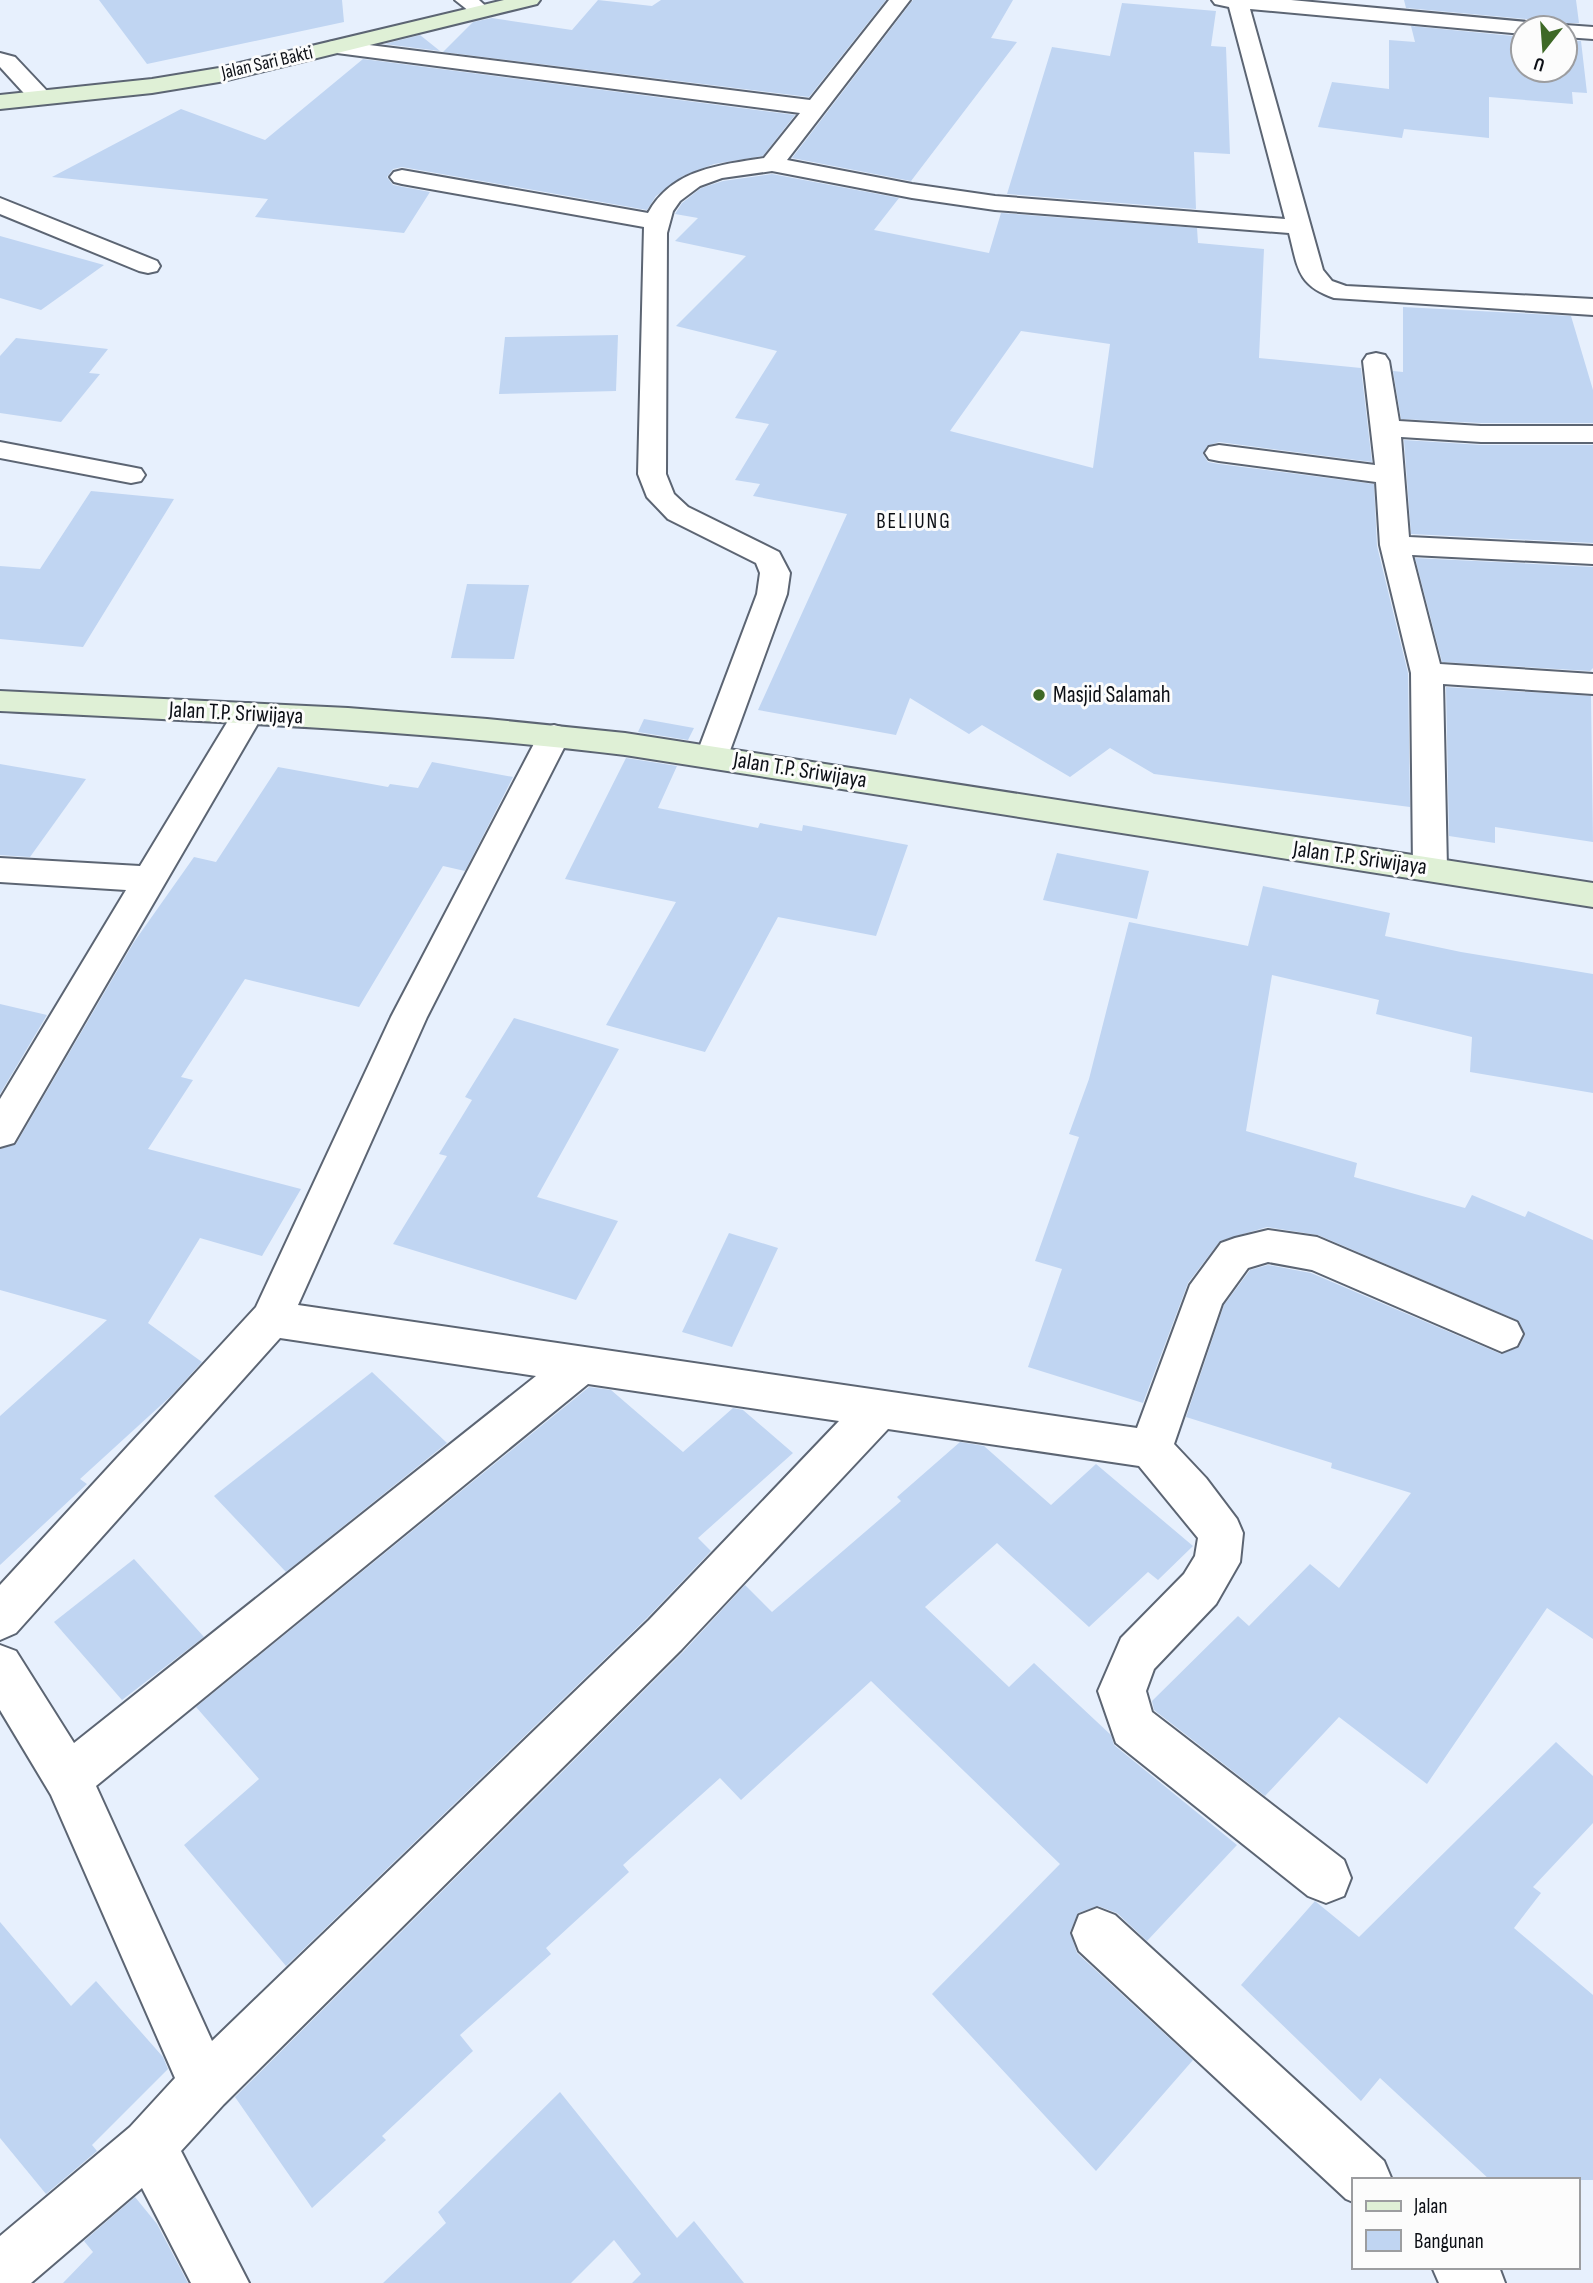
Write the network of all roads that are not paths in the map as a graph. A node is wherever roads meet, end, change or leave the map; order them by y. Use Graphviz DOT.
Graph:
graph roads {
  1 [pos="530,0"];
  2 [pos="900,0"];
  3 [pos="1230,1"];
  4 [pos="473,5"];
  5 [pos="1442,10"];
  6 [pos="1509,24"];
  7 [pos="337,47"];
  8 [pos="0,60"];
  9 [pos="40,97"];
  10 [pos="0,102"];
  11 [pos="816,108"];
  12 [pos="772,164"];
  13 [pos="402,177"];
  14 [pos="0,205"];
  15 [pos="658,222"];
  16 [pos="1299,227"];
  17 [pos="148,266"];
  18 [pos="1593,307"];
  19 [pos="1376,361"];
  20 [pos="1386,428"];
  21 [pos="1593,434"];
  22 [pos="0,450"];
  23 [pos="1219,453"];
  24 [pos="131,475"];
  25 [pos="1389,475"];
  26 [pos="1395,545"];
  27 [pos="1593,555"];
  28 [pos="1427,673"];
  29 [pos="1593,684"];
  30 [pos="0,701"];
  31 [pos="248,713"];
  32 [pos="554,736"];
  33 [pos="712,756"];
  34 [pos="1430,868"];
  35 [pos="0,870"];
  36 [pos="150,879"];
  37 [pos="1593,895"];
  38 [pos="0,1132"];
  39 [pos="271,1319"];
  40 [pos="1502,1334"];
  41 [pos="581,1366"];
  42 [pos="879,1409"];
  43 [pos="1151,1448"];
  44 [pos="0,1618"];
  45 [pos="0,1667"];
  46 [pos="68,1778"];
  47 [pos="1326,1878"];
  48 [pos="1097,1933"];
  49 [pos="205,2085"];
  50 [pos="149,2146"];
  51 [pos="1363,2178"];
  52 [pos="1462,2269"];
  53 [pos="0,2273"];
  54 [pos="221,2283"];
  55 [pos="1477,2283"];
  1 -- 4 [label="main road, Jalan Sari Bakti"];
  2 -- 11 [label="street"];
  3 -- 5 [label="street"];
  3 -- 16 [label="street"];
  4 -- 7 [label="main road, Jalan Sari Bakti"];
  5 -- 6 [label="street"];
  7 -- 9 [label="main road, Jalan Sari Bakti"];
  7 -- 11 [label="street"];
  8 -- 9 [label="street"];
  9 -- 10 [label="main road, Jalan Sari Bakti"];
  11 -- 12 [label="street"];
  12 -- 15 [label="street"];
  12 -- 16 [label="street"];
  13 -- 15 [label="street"];
  14 -- 17 [label="street"];
  15 -- 33 [label="street"];
  16 -- 18 [label="street"];
  19 -- 20 [label="street"];
  20 -- 21 [label="street"];
  20 -- 25 [label="street"];
  22 -- 24 [label="street"];
  23 -- 25 [label="street"];
  25 -- 26 [label="street"];
  26 -- 27 [label="street"];
  26 -- 28 [label="street"];
  28 -- 29 [label="street"];
  28 -- 34 [label="street"];
  30 -- 31 [label="main road, Jalan T.P. Sriwijaya"];
  31 -- 32 [label="main road, Jalan T.P. Sriwijaya"];
  31 -- 36 [label="street"];
  32 -- 33 [label="main road, Jalan T.P. Sriwijaya"];
  32 -- 39 [label="street"];
  33 -- 34 [label="main road, Jalan T.P. Sriwijaya"];
  34 -- 37 [label="main road, Jalan T.P. Sriwijaya"];
  35 -- 36 [label="street"];
  36 -- 38 [label="street"];
  39 -- 41 [label="street"];
  39 -- 44 [label="street"];
  40 -- 43 [label="street"];
  41 -- 42 [label="street"];
  41 -- 46 [label="street"];
  42 -- 43 [label="street"];
  42 -- 49 [label="street"];
  43 -- 47 [label="street"];
  45 -- 46 [label="street"];
  46 -- 49 [label="street"];
  48 -- 51 [label="street"];
  49 -- 50 [label="street"];
  50 -- 53 [label="street"];
  50 -- 54 [label="street"];
  52 -- 55 [label="street"];
}
